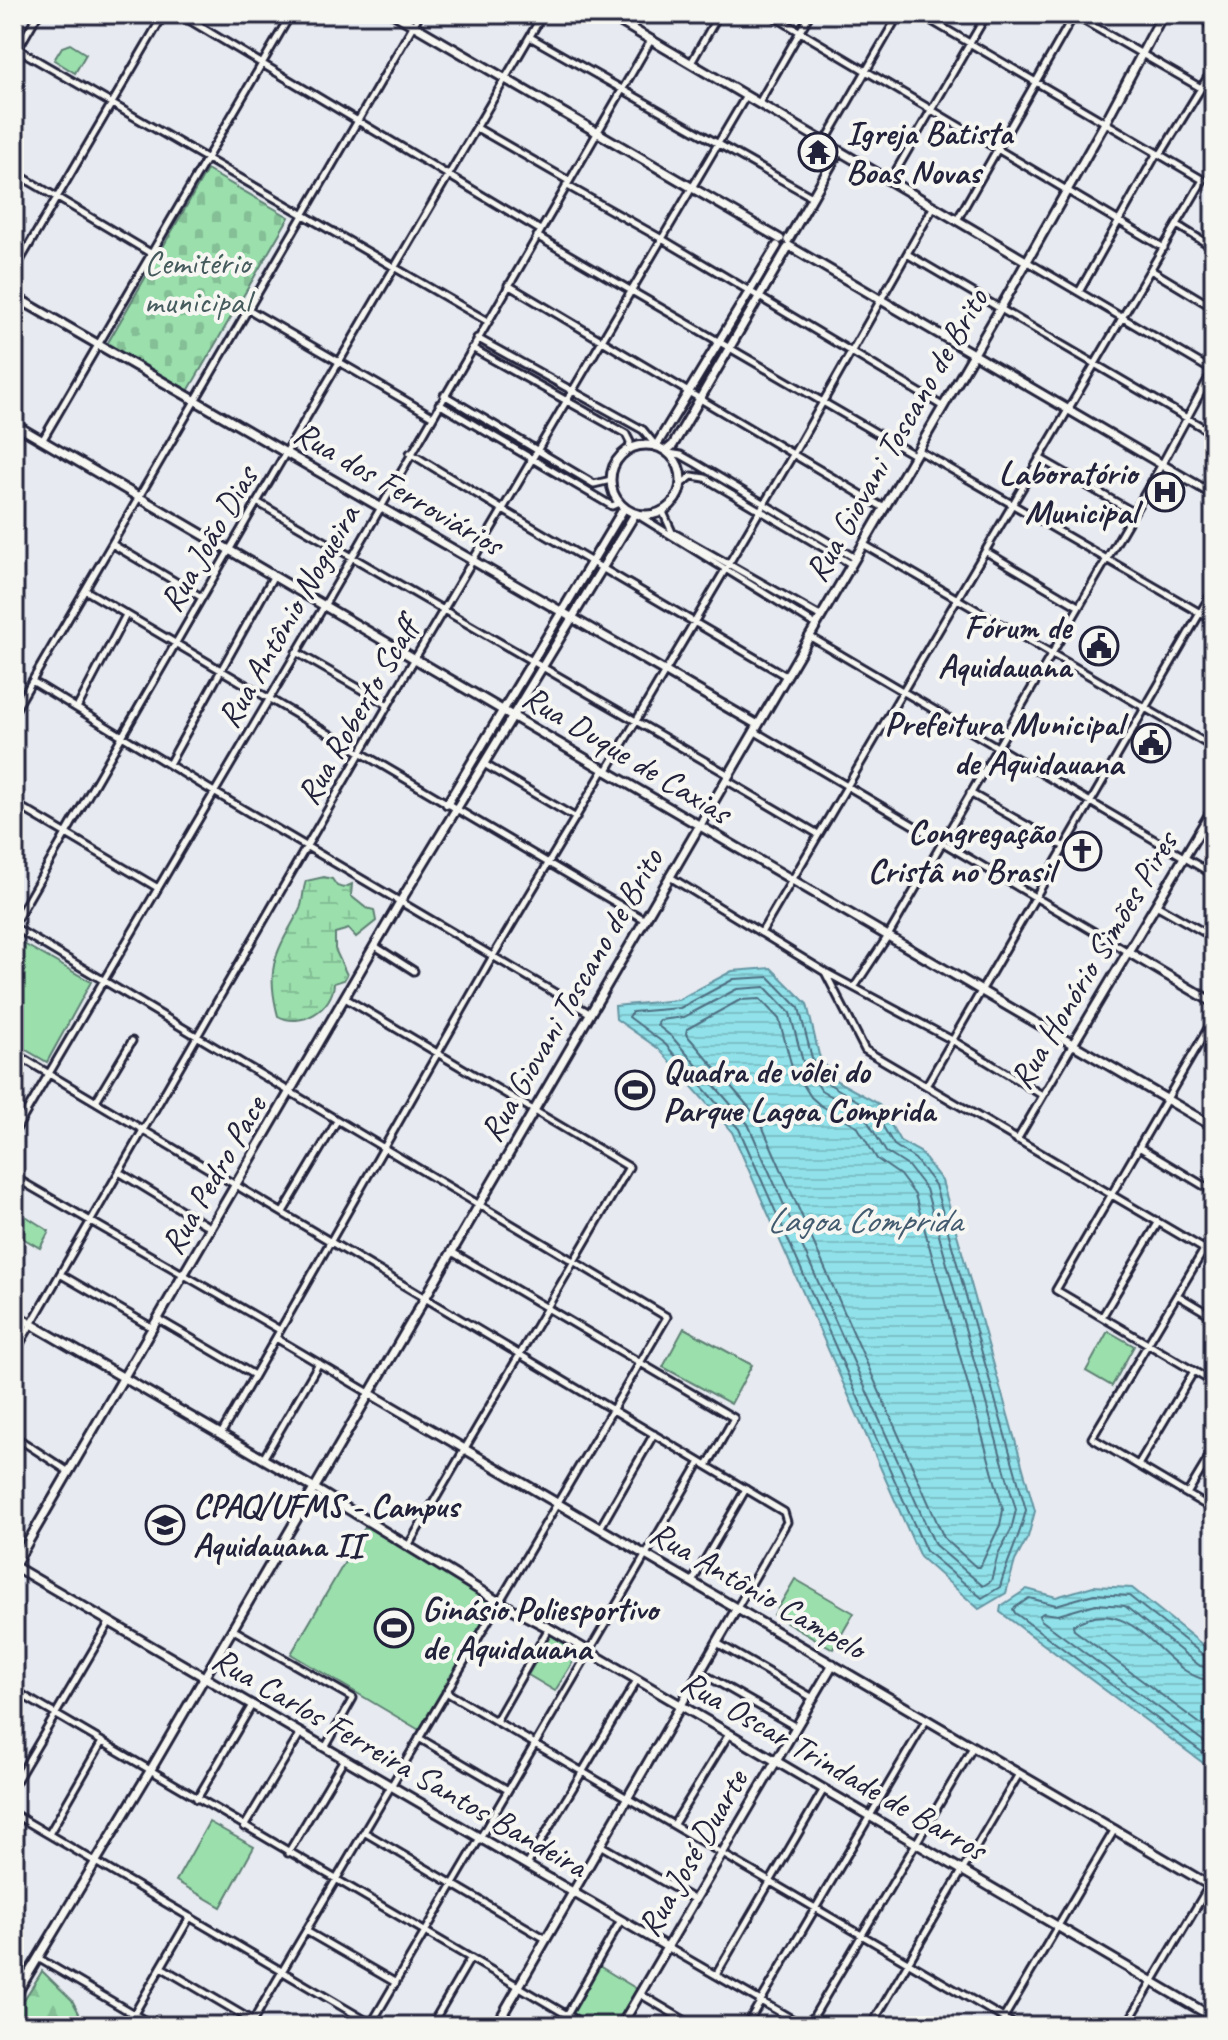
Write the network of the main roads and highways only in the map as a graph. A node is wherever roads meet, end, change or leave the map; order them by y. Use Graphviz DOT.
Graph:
graph roads {
  1 [pos="394,14"];
  2 [pos="607,14"];
  3 [pos="1163,14"];
  4 [pos="839,151"];
  5 [pos="783,244"];
  6 [pos="1026,261"];
  7 [pos="14,296"];
  8 [pos="973,353"];
  9 [pos="14,424"];
  10 [pos="656,446"];
  11 [pos="668,452"];
  12 [pos="1214,495"];
  13 [pos="622,505"];
  14 [pos="636,514"];
  15 [pos="562,612"];
  16 [pos="572,618"];
  17 [pos="503,710"];
  18 [pos="512,716"];
  19 [pos="756,728"];
  20 [pos="447,804"];
  21 [pos="1214,807"];
  22 [pos="699,826"];
  23 [pos="1128,952"];
  24 [pos="1214,1003"];
  25 [pos="1072,1046"];
  26 [pos="1214,1127"];
  27 [pos="14,1314"];
  28 [pos="125,1378"];
  29 [pos="369,1393"];
  30 [pos="314,1489"];
  31 [pos="14,1566"];
  32 [pos="737,1608"];
  33 [pos="833,1664"];
  34 [pos="204,1678"];
  35 [pos="681,1705"];
  36 [pos="776,1761"];
  37 [pos="1212,1886"];
  38 [pos="573,1892"];
  39 [pos="667,1947"];
  40 [pos="14,1997"];
  41 [pos="1214,2018"];
  42 [pos="496,2026"];
  43 [pos="621,2026"];
  1 -- 5 [label="main road"];
  2 -- 4 [label="main road"];
  3 -- 6 [label="main road, Rua Giovani Toscano de Brito"];
  4 -- 5 [label="main road"];
  4 -- 6 [label="main road"];
  5 -- 8 [label="main road"];
  5 -- 10 [label="main road"];
  5 -- 11 [label="main road"];
  6 -- 8 [label="main road, Rua Giovani Toscano de Brito"];
  7 -- 15 [label="main road, Rua dos Ferroviários"];
  8 -- 12 [label="main road"];
  8 -- 19 [label="main road, Rua Giovani Toscano de Brito"];
  9 -- 17 [label="main road, Rua Duque de Caxias"];
  10 -- 11 [label="main road"];
  10 -- 13 [label="main road"];
  11 -- 14 [label="main road"];
  13 -- 14 [label="main road"];
  13 -- 15 [label="main road"];
  14 -- 16 [label="main road, Rua Pedro Pace"];
  15 -- 16 [label="main road, Rua dos Ferroviários"];
  15 -- 17 [label="main road"];
  16 -- 18 [label="main road, Rua Pedro Pace"];
  16 -- 19 [label="main road, Rua dos Ferroviários"];
  17 -- 18 [label="main road, Rua Duque de Caxias"];
  17 -- 20 [label="main road"];
  18 -- 22 [label="main road, Rua Duque de Caxias"];
  18 -- 28 [label="main road, Rua Pedro Pace"];
  19 -- 22 [label="main road, Rua Giovani Toscano de Brito"];
  21 -- 23 [label="main road, Rua Honório Simões Pires"];
  22 -- 25 [label="main road, Rua Duque de Caxias"];
  22 -- 29 [label="main road, Rua Giovani Toscano de Brito"];
  23 -- 24 [label="main road, Rua dos Ferroviários"];
  23 -- 25 [label="main road, Rua Honório Simões Pires"];
  25 -- 26 [label="main road, Rua Duque de Caxias"];
  27 -- 28 [label="main road, Rua Oscar Trindade de Barros"];
  28 -- 30 [label="main road, Rua Oscar Trindade de Barros"];
  28 -- 31 [label="main road, Rua Pedro Pace"];
  29 -- 30 [label="main road, Rua Giovani Toscano de Brito"];
  29 -- 32 [label="main road, Rua Antônio Campelo"];
  30 -- 34 [label="main road, Rua Giovani Toscano de Brito"];
  30 -- 35 [label="main road, Rua Oscar Trindade de Barros"];
  31 -- 34 [label="main road, Rua Carlos Ferreira Santos Bandeira"];
  32 -- 33 [label="main road, Rua Antônio Campelo"];
  32 -- 35 [label="main road"];
  33 -- 36 [label="main road, Rua José Duarte"];
  33 -- 37 [label="main road, Rua Antônio Campelo"];
  34 -- 38 [label="main road, Rua Carlos Ferreira Santos Bandeira"];
  34 -- 40 [label="main road, Rua Giovani Toscano de Brito"];
  35 -- 36 [label="main road, Rua Oscar Trindade de Barros"];
  35 -- 38 [label="main road"];
  36 -- 39 [label="main road, Rua José Duarte"];
  36 -- 41 [label="main road, Rua Oscar Trindade de Barros"];
  38 -- 39 [label="main road, Rua Carlos Ferreira Santos Bandeira"];
  38 -- 42 [label="main road"];
  39 -- 43 [label="main road, Rua José Duarte"];
}
